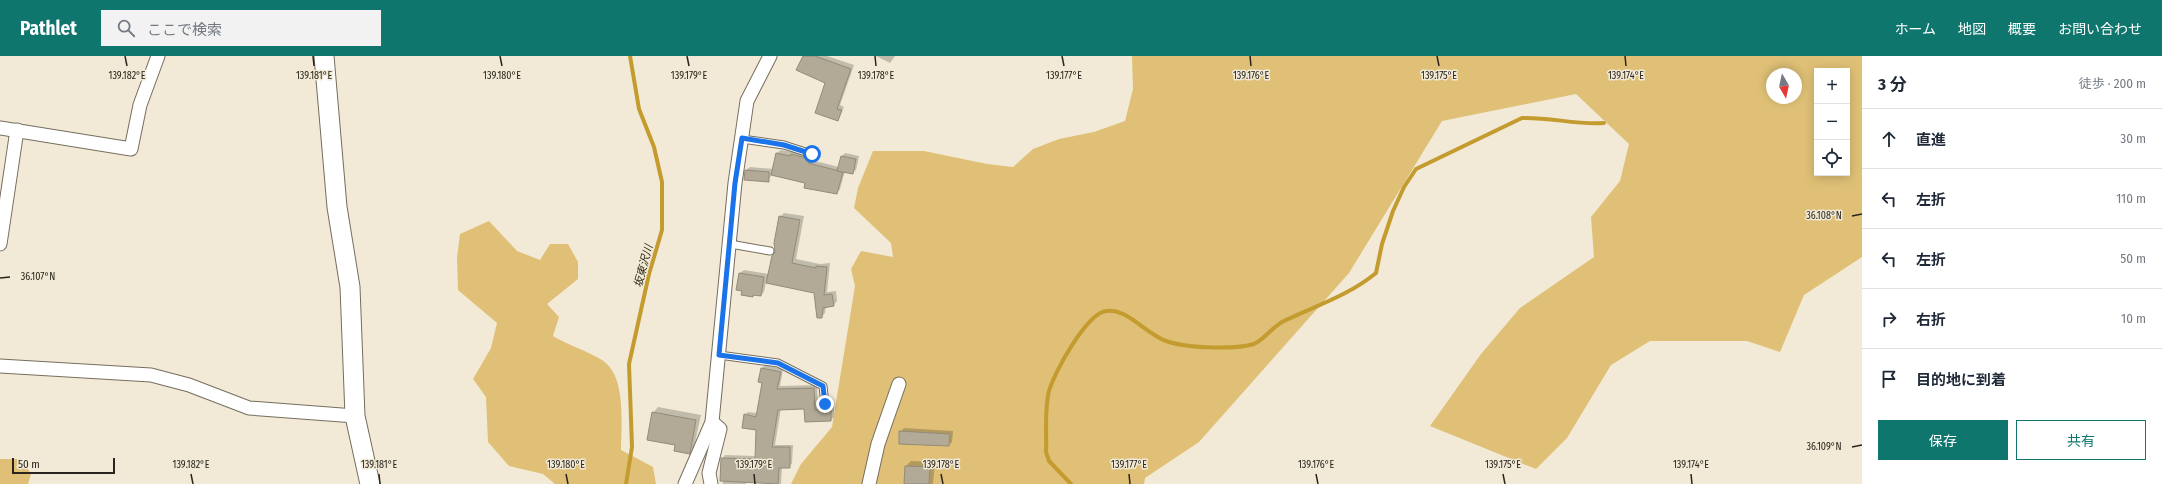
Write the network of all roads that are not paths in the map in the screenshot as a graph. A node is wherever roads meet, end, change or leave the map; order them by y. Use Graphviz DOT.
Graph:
graph roads {
  1 [pos="158,56"];
  2 [pos="324,56"];
  3 [pos="770,56"];
  4 [pos="0,128"];
  5 [pos="17,130"];
  6 [pos="742,138"];
  7 [pos="812,154"];
  8 [pos="0,244"];
  9 [pos="730,244"];
  10 [pos="770,251"];
  11 [pos="719,355"];
  12 [pos="0,366"];
  13 [pos="899,384"];
  14 [pos="825,404"];
  15 [pos="355,416"];
  16 [pos="712,422"];
  17 [pos="370,484"];
  18 [pos="685,484"];
  19 [pos="711,484"];
  20 [pos="869,484"];
  1 -- 5 [label="street"];
  2 -- 15 [label="street"];
  3 -- 6 [label="street"];
  4 -- 5 [label="street"];
  5 -- 8 [label="street"];
  6 -- 7 [label="lane"];
  6 -- 9 [label="street"];
  9 -- 10 [label="lane"];
  9 -- 11 [label="street"];
  11 -- 14 [label="lane"];
  11 -- 16 [label="street"];
  12 -- 15 [label="street"];
  13 -- 20 [label="street"];
  15 -- 17 [label="street"];
  16 -- 18 [label="street"];
  16 -- 19 [label="street"];
}
